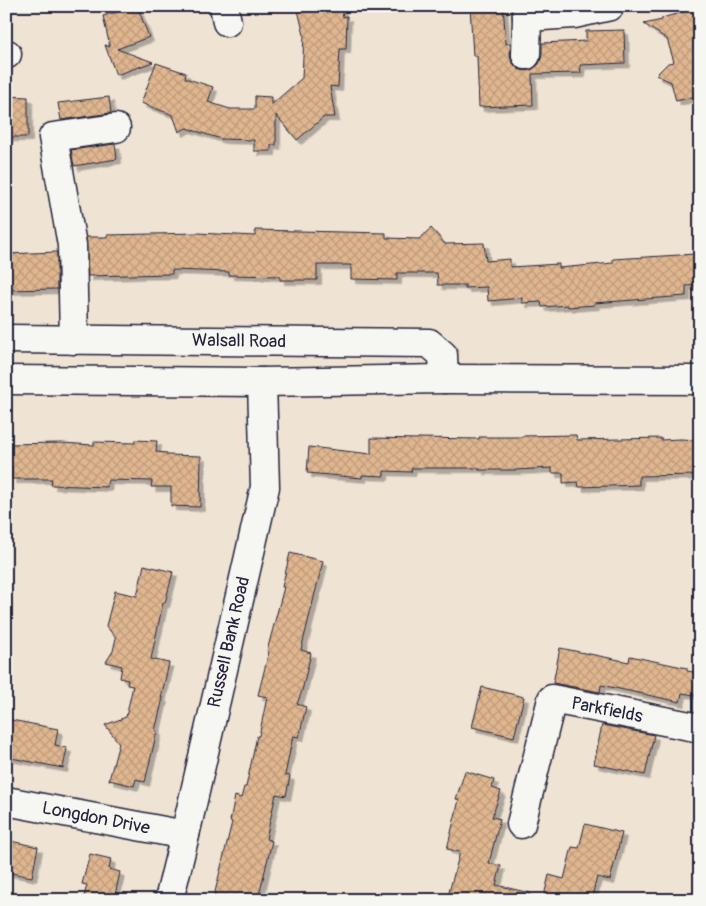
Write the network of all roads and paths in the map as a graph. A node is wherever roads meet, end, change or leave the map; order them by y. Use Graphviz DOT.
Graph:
graph roads {
  1 [pos="610,6"];
  2 [pos="527,12"];
  3 [pos="526,55"];
  4 [pos="116,128"];
  5 [pos="6,339"];
  6 [pos="74,340"];
  7 [pos="444,379"];
  8 [pos="6,380"];
  9 [pos="700,380"];
  10 [pos="262,382"];
  11 [pos="700,728"];
  12 [pos="6,801"];
  13 [pos="521,824"];
  14 [pos="185,835"];
  15 [pos="169,900"];
  1 -- 2 [label="street"];
  2 -- 3 [label="street"];
  4 -- 6 [label="street"];
  5 -- 6 [label="street, Walsall Road"];
  6 -- 7 [label="street, Walsall Road"];
  7 -- 9 [label="street"];
  7 -- 10 [label="street"];
  8 -- 10 [label="street"];
  10 -- 14 [label="street, Russell Bank Road"];
  11 -- 13 [label="street, Parkfields"];
  12 -- 14 [label="street, Longdon Drive"];
  14 -- 15 [label="street, Russell Bank Road"];
}
